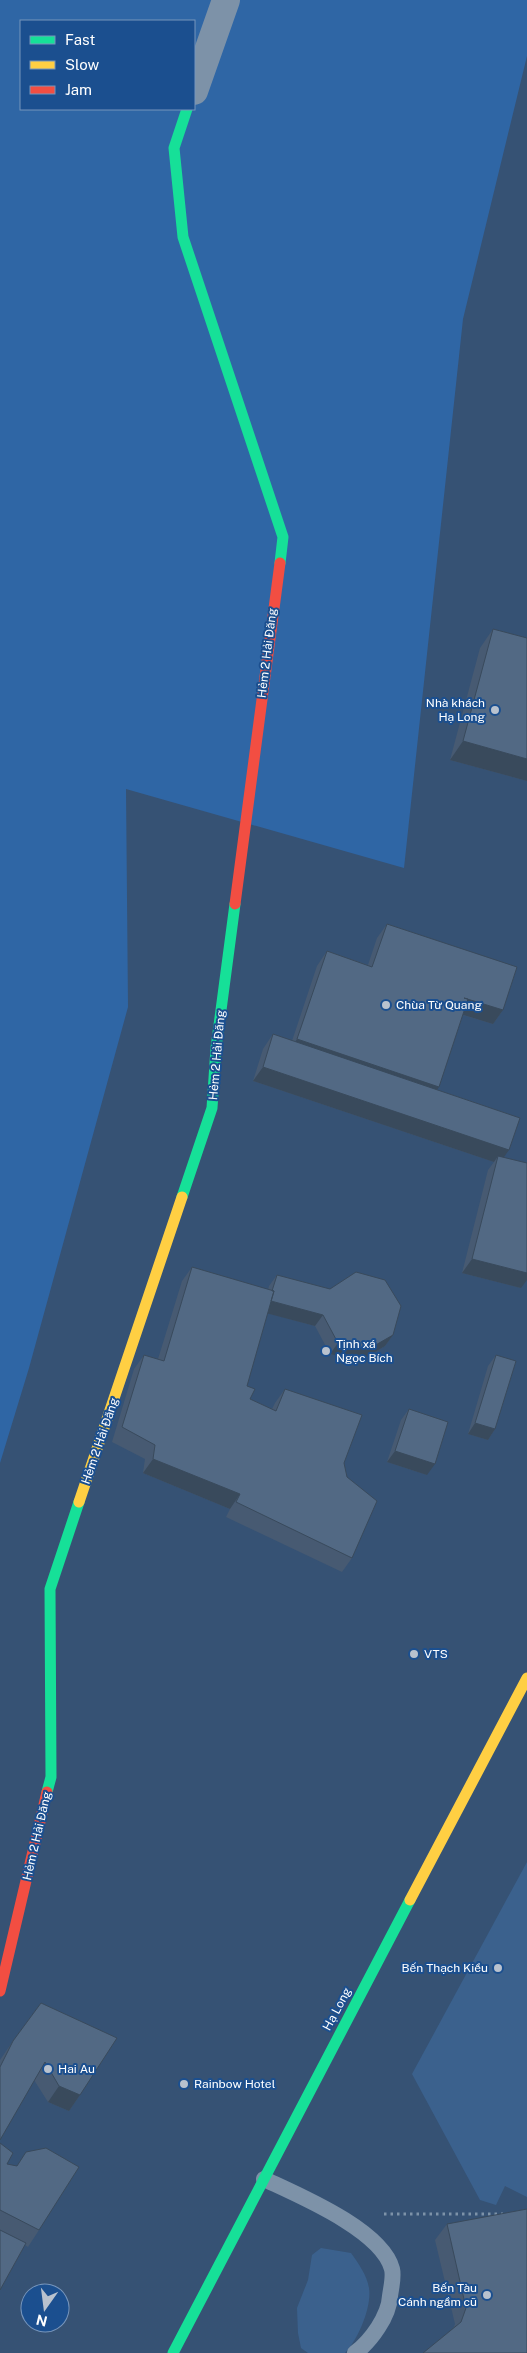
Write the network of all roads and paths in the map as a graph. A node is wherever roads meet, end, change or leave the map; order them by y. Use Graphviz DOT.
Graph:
graph roads {
  1 [pos="226,0"];
  2 [pos="195,88"];
  3 [pos="188,110"];
  4 [pos="527,1678"];
  5 [pos="0,1991"];
  6 [pos="264,2179"];
  7 [pos="336,2214"];
  8 [pos="507,2214"];
  9 [pos="173,2353"];
  10 [pos="355,2353"];
  1 -- 2 [label="street"];
  3 -- 5 [label="street, Hẻm 2 Hải Đăng"];
  4 -- 6 [label="street, Hạ Long"];
  6 -- 7 [label="lane"];
  6 -- 9 [label="street, Hạ Long"];
  7 -- 8 [label="path"];
  7 -- 10 [label="lane"];
}
